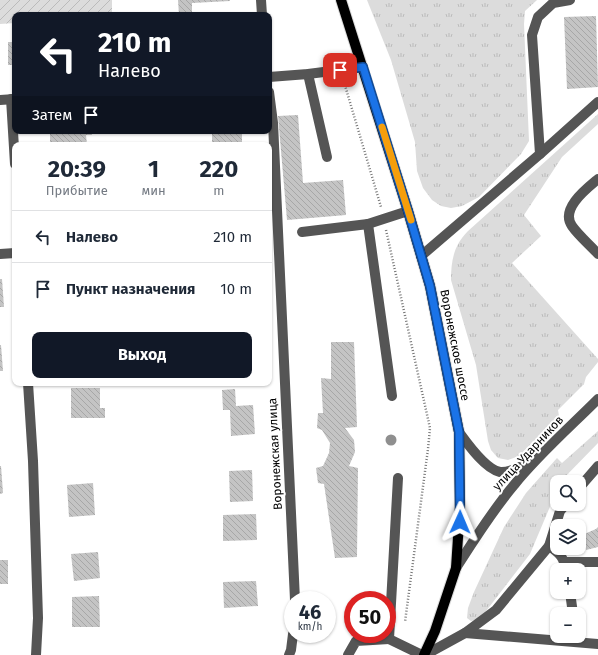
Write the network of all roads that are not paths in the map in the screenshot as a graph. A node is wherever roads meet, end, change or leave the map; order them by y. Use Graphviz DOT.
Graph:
graph roads {
  1 [pos="261,0"];
  2 [pos="341,0"];
  3 [pos="570,0"];
  4 [pos="262,12"];
  5 [pos="363,67"];
  6 [pos="308,74"];
  7 [pos="272,77"];
  8 [pos="12,99"];
  9 [pos="0,100"];
  10 [pos="598,102"];
  11 [pos="272,115"];
  12 [pos="540,154"];
  13 [pos="327,157"];
  14 [pos="598,179"];
  15 [pos="408,211"];
  16 [pos="368,224"];
  17 [pos="302,232"];
  18 [pos="12,253"];
  19 [pos="0,254"];
  20 [pos="598,254"];
  21 [pos="421,256"];
  22 [pos="28,386"];
  23 [pos="392,396"];
  24 [pos="598,399"];
  25 [pos="459,432"];
  26 [pos="538,458"];
  27 [pos="598,466"];
  28 [pos="398,478"];
  29 [pos="586,480"];
  30 [pos="560,511"];
  31 [pos="549,546"];
  32 [pos="598,562"];
  33 [pos="565,563"];
  34 [pos="586,564"];
  35 [pos="456,568"];
  36 [pos="295,591"];
  37 [pos="392,591"];
  38 [pos="465,633"];
  39 [pos="550,638"];
  40 [pos="586,641"];
  41 [pos="292,643"];
  42 [pos="355,643"];
  43 [pos="396,643"];
  44 [pos="598,644"];
  45 [pos="36,655"];
  46 [pos="289,655"];
  47 [pos="348,655"];
  48 [pos="424,655"];
  1 -- 4 [label="street"];
  2 -- 5 [label="main road, Воронежское шоссе"];
  3 -- 12 [label="street"];
  5 -- 6 [label="street"];
  5 -- 15 [label="main road, Воронежское шоссе"];
  6 -- 7 [label="street"];
  6 -- 13 [label="street"];
  8 -- 9 [label="street"];
  10 -- 12 [label="street"];
  11 -- 36 [label="street, Воронежская улица"];
  12 -- 21 [label="street"];
  14 -- 20 [label="street"];
  15 -- 16 [label="street"];
  15 -- 21 [label="main road, Воронежское шоссе"];
  16 -- 17 [label="street"];
  16 -- 23 [label="street"];
  18 -- 19 [label="street"];
  21 -- 25 [label="main road, Воронежское шоссе"];
  22 -- 45 [label="street"];
  24 -- 26 [label="street, улица Ударников"];
  25 -- 26 [label="street"];
  25 -- 35 [label="main road, Воронежское шоссе"];
  26 -- 35 [label="street, улица Ударников"];
  27 -- 29 [label="street"];
  28 -- 37 [label="street"];
  30 -- 31 [label="street"];
  31 -- 33 [label="street"];
  31 -- 38 [label="street"];
  32 -- 34 [label="street"];
  35 -- 48 [label="main road, Воронежское шоссе"];
  38 -- 39 [label="street"];
  38 -- 48 [label="street"];
  40 -- 44 [label="street"];
  41 -- 46 [label="street"];
  42 -- 47 [label="street"];
  43 -- 48 [label="street"];
}
